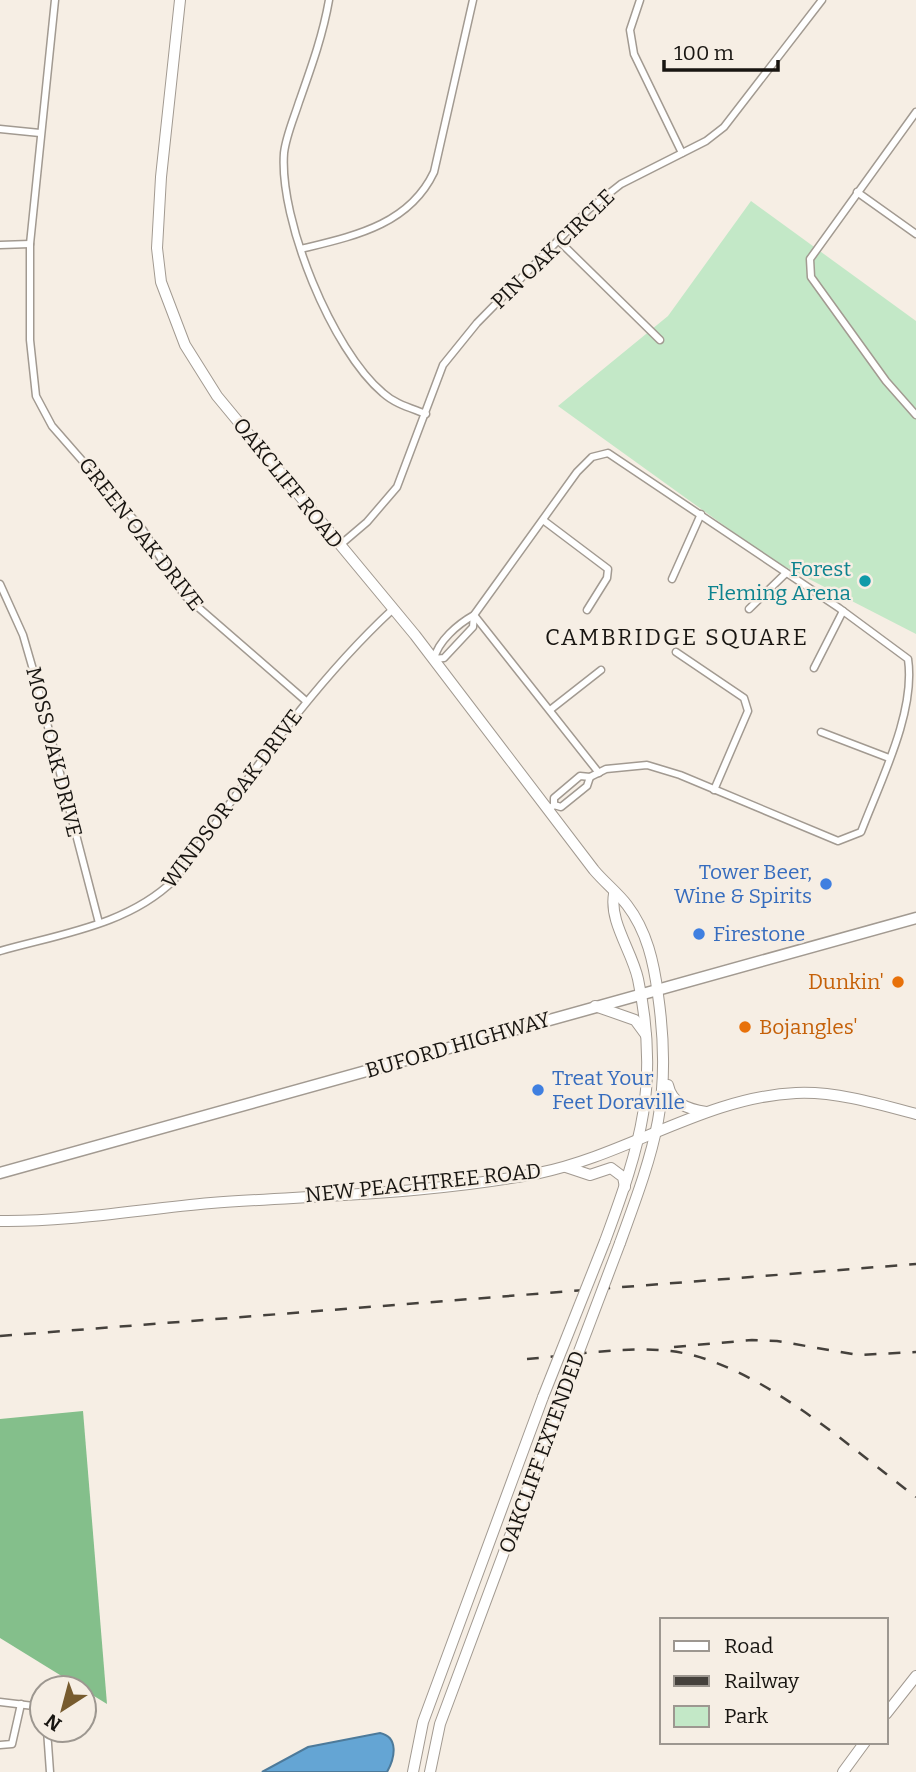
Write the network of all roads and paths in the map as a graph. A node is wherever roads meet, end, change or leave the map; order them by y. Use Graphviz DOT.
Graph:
graph roads {
  1 [pos="55,0"];
  2 [pos="180,0"];
  3 [pos="329,0"];
  4 [pos="473,0"];
  5 [pos="640,0"];
  6 [pos="822,0"];
  7 [pos="916,111"];
  8 [pos="0,129"];
  9 [pos="40,132"];
  10 [pos="682,153"];
  11 [pos="857,191"];
  12 [pos="916,234"];
  13 [pos="558,240"];
  14 [pos="30,244"];
  15 [pos="0,246"];
  16 [pos="301,249"];
  17 [pos="660,340"];
  18 [pos="426,414"];
  19 [pos="916,415"];
  20 [pos="701,514"];
  21 [pos="543,520"];
  22 [pos="340,545"];
  23 [pos="786,573"];
  24 [pos="672,579"];
  25 [pos="0,584"];
  26 [pos="749,609"];
  27 [pos="392,610"];
  28 [pos="587,610"];
  29 [pos="843,611"];
  30 [pos="474,615"];
  31 [pos="676,652"];
  32 [pos="434,659"];
  33 [pos="814,668"];
  34 [pos="601,670"];
  35 [pos="306,701"];
  36 [pos="550,710"];
  37 [pos="821,732"];
  38 [pos="889,758"];
  39 [pos="599,773"];
  40 [pos="590,777"];
  41 [pos="714,790"];
  42 [pos="551,807"];
  43 [pos="614,894"];
  44 [pos="916,918"];
  45 [pos="99,923"];
  46 [pos="0,951"];
  47 [pos="657,988"];
  48 [pos="641,993"];
  49 [pos="594,1006"];
  50 [pos="649,1039"];
  51 [pos="665,1070"];
  52 [pos="710,1112"];
  53 [pos="916,1114"];
  54 [pos="657,1132"];
  55 [pos="638,1139"];
  56 [pos="565,1166"];
  57 [pos="0,1173"];
  58 [pos="625,1187"];
  59 [pos="0,1221"];
  60 [pos="916,1676"];
  61 [pos="916,1689"];
  62 [pos="901,1695"];
  63 [pos="0,1702"];
  64 [pos="21,1704"];
  65 [pos="28,1705"];
  66 [pos="888,1711"];
  67 [pos="48,1744"];
  68 [pos="864,1744"];
  69 [pos="0,1745"];
  70 [pos="50,1772"];
  71 [pos="413,1772"];
  72 [pos="430,1772"];
  73 [pos="843,1772"];
  1 -- 9 [label="street, GREEN OAK DRIVE"];
  2 -- 22 [label="main road, OAKCLIFF ROAD"];
  3 -- 16 [label="street"];
  4 -- 16 [label="street"];
  5 -- 10 [label="street"];
  6 -- 10 [label="street, PIN OAK CIRCLE"];
  7 -- 11 [label="street"];
  8 -- 9 [label="street"];
  9 -- 14 [label="street, GREEN OAK DRIVE"];
  10 -- 13 [label="street, PIN OAK CIRCLE"];
  11 -- 12 [label="street"];
  11 -- 19 [label="street"];
  13 -- 17 [label="street"];
  13 -- 18 [label="street, PIN OAK CIRCLE"];
  14 -- 15 [label="street"];
  14 -- 35 [label="street, GREEN OAK DRIVE"];
  16 -- 18 [label="street"];
  18 -- 22 [label="street, PIN OAK CIRCLE"];
  20 -- 21 [label="street"];
  20 -- 23 [label="street"];
  20 -- 24 [label="street"];
  21 -- 28 [label="street"];
  21 -- 30 [label="street"];
  22 -- 27 [label="main road, OAKCLIFF ROAD"];
  23 -- 26 [label="street"];
  23 -- 29 [label="street"];
  25 -- 45 [label="street, MOSS OAK DRIVE"];
  27 -- 32 [label="main road, OAKCLIFF ROAD"];
  27 -- 35 [label="street, WINDSOR OAK DRIVE"];
  29 -- 33 [label="street"];
  29 -- 38 [label="street"];
  30 -- 32 [label="street"];
  30 -- 32 [label="street"];
  30 -- 36 [label="street"];
  31 -- 41 [label="street"];
  32 -- 42 [label="main road, OAKCLIFF ROAD"];
  34 -- 36 [label="street"];
  35 -- 45 [label="street, WINDSOR OAK DRIVE"];
  36 -- 39 [label="street"];
  37 -- 38 [label="street"];
  38 -- 41 [label="street"];
  39 -- 40 [label="street"];
  39 -- 41 [label="street"];
  40 -- 42 [label="street"];
  40 -- 42 [label="street"];
  42 -- 43 [label="main road, OAKCLIFF ROAD"];
  43 -- 47 [label="main road, OAKCLIFF ROAD"];
  43 -- 48 [label="main road, OAKCLIFF ROAD"];
  44 -- 47 [label="main road, BUFORD HIGHWAY"];
  45 -- 46 [label="street, WINDSOR OAK DRIVE"];
  47 -- 48 [label="main road, BUFORD HIGHWAY"];
  47 -- 51 [label="main road, OAKCLIFF ROAD"];
  48 -- 49 [label="main road, BUFORD HIGHWAY"];
  48 -- 50 [label="main road, OAKCLIFF ROAD"];
  49 -- 50 [label="main road"];
  49 -- 57 [label="main road, BUFORD HIGHWAY"];
  50 -- 55 [label="main road, OAKCLIFF ROAD"];
  51 -- 52 [label="main road"];
  51 -- 54 [label="main road, OAKCLIFF ROAD"];
  52 -- 53 [label="main road, NEW PEACHTREE ROAD"];
  52 -- 54 [label="main road, NEW PEACHTREE ROAD"];
  54 -- 55 [label="main road, NEW PEACHTREE ROAD"];
  54 -- 72 [label="main road, OAKCLIFF EXTENDED, bridge"];
  55 -- 56 [label="main road, NEW PEACHTREE ROAD"];
  55 -- 58 [label="main road, OAKCLIFF EXTENDED"];
  56 -- 58 [label="main road"];
  56 -- 59 [label="main road, NEW PEACHTREE ROAD"];
  58 -- 71 [label="main road, OAKCLIFF EXTENDED, bridge"];
  60 -- 62 [label="main road"];
  61 -- 62 [label="main road"];
  62 -- 66 [label="main road"];
  63 -- 64 [label="street"];
  64 -- 65 [label="street"];
  64 -- 69 [label="street"];
  67 -- 70 [label="street"];
  68 -- 73 [label="main road"];
}
